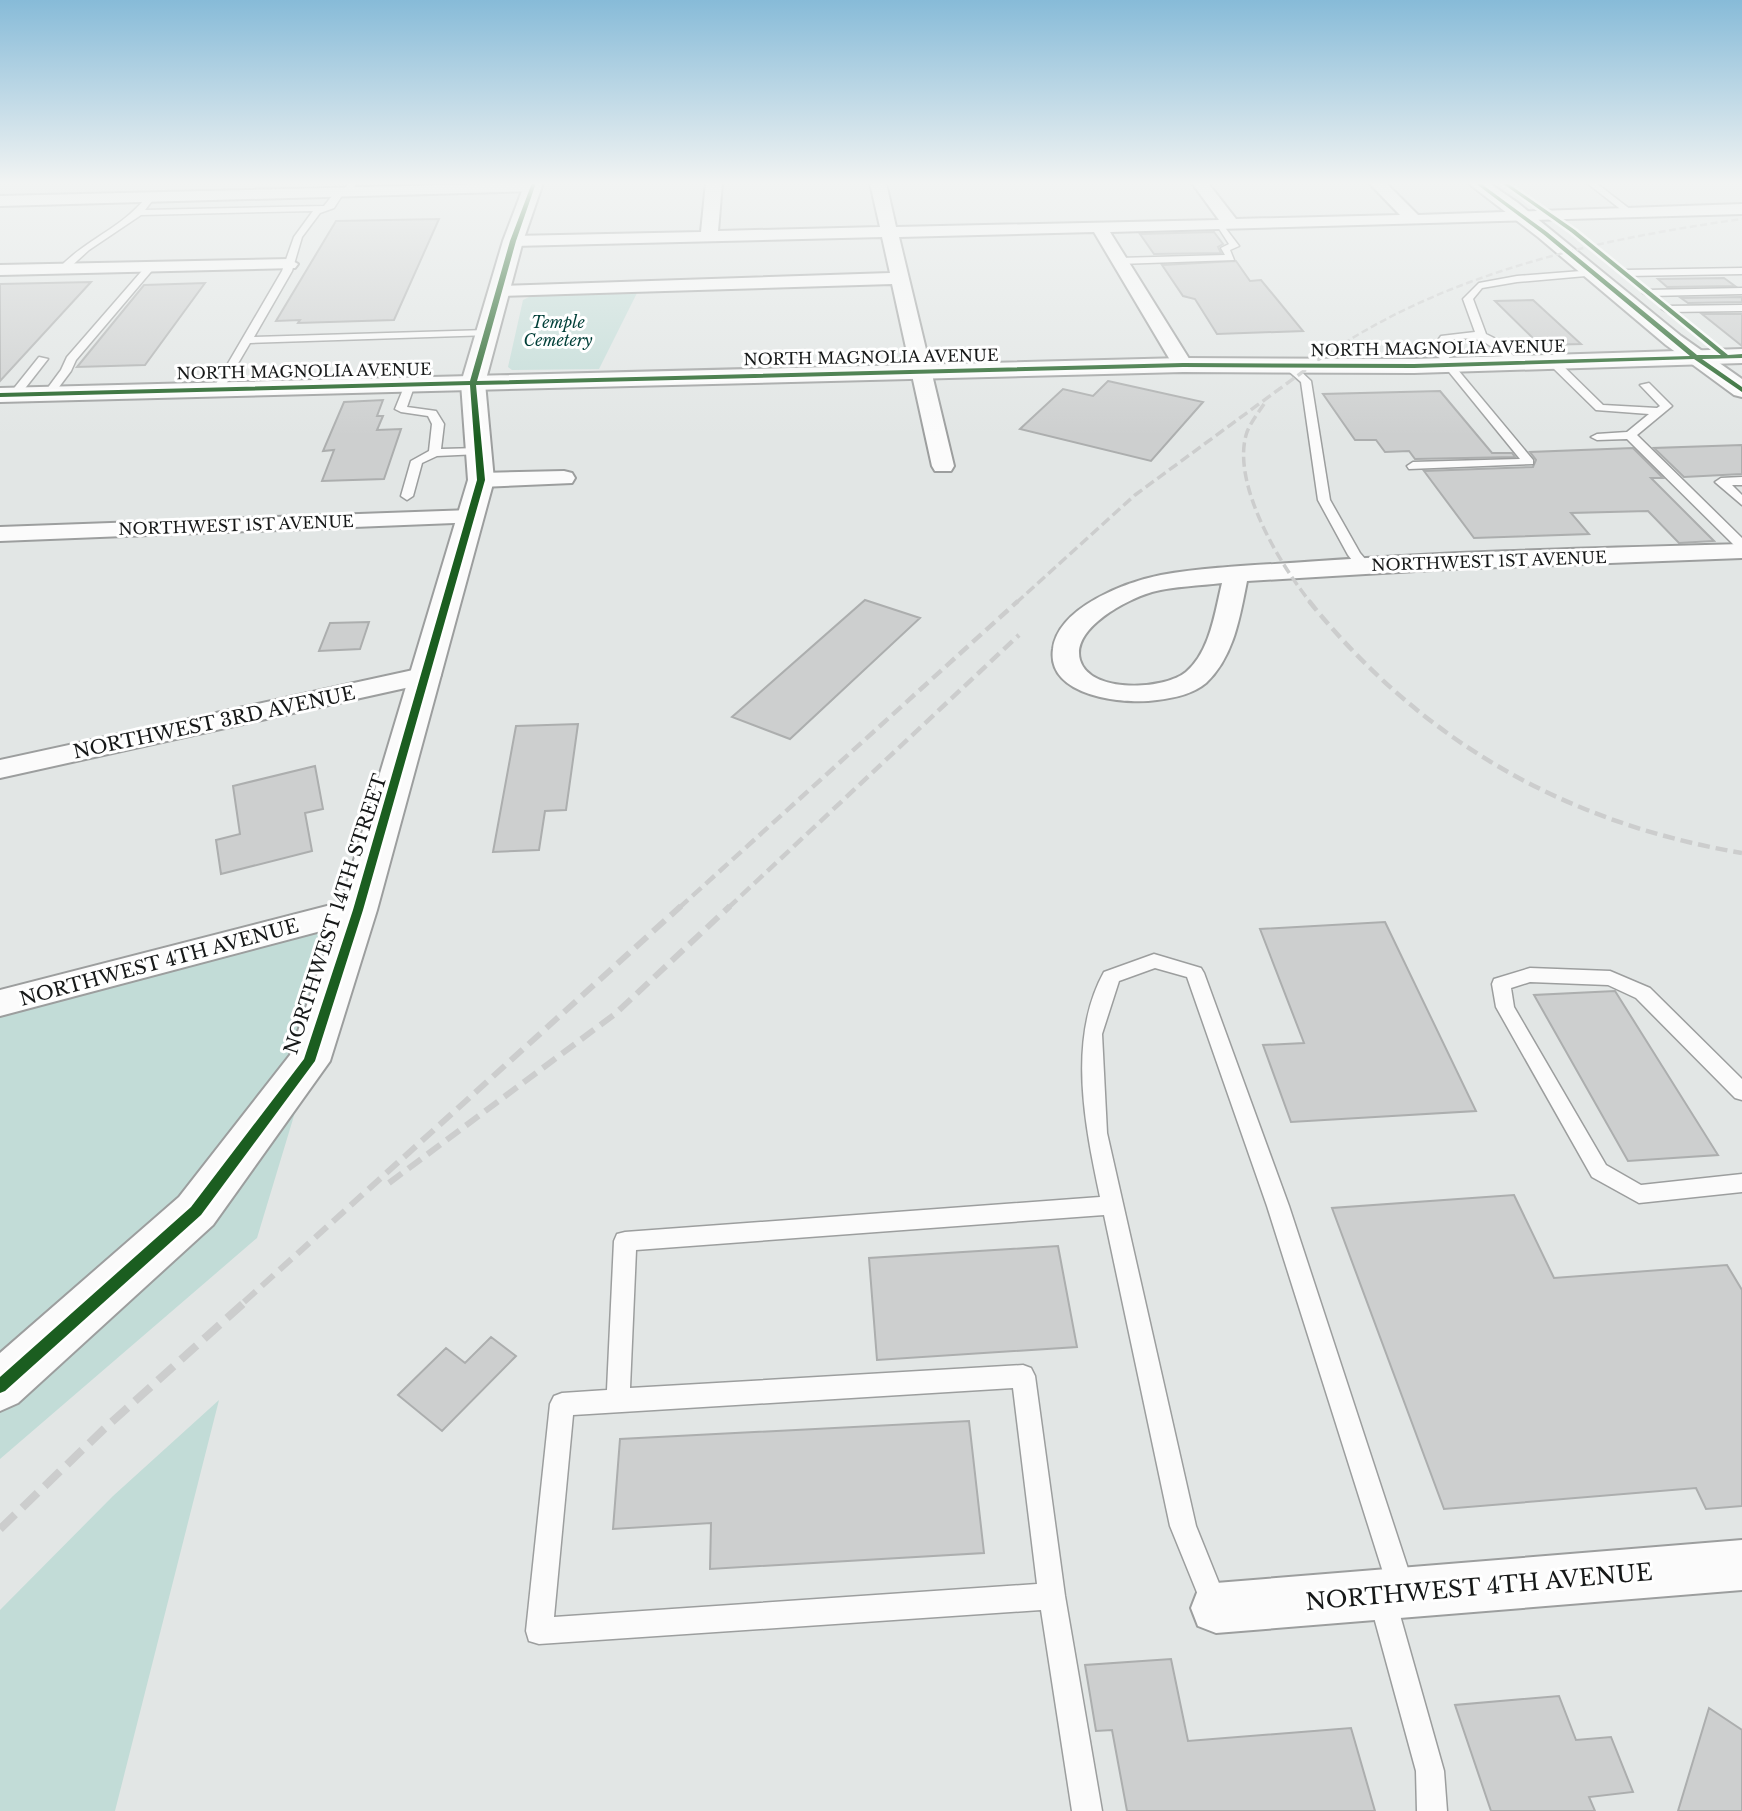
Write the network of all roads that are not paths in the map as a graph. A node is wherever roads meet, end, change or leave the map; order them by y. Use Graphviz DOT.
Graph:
graph roads {
  1 [pos="150,267"];
  2 [pos="128,268"];
  3 [pos="287,268"];
  4 [pos="506,268"];
  5 [pos="897,268"];
  6 [pos="1123,268"];
  7 [pos="1587,268"];
  8 [pos="1618,268"];
  9 [pos="64,269"];
  10 [pos="0,270"];
  11 [pos="1742,271"];
  12 [pos="1594,273"];
  13 [pos="1625,273"];
  14 [pos="899,278"];
  15 [pos="499,291"];
  16 [pos="1742,291"];
  17 [pos="1648,293"];
  18 [pos="1742,308"];
  19 [pos="1667,309"];
  20 [pos="487,333"];
  21 [pos="1481,333"];
  22 [pos="247,340"];
  23 [pos="1694,357"];
  24 [pos="43,359"];
  25 [pos="1737,360"];
  26 [pos="1553,362"];
  27 [pos="1515,363"];
  28 [pos="1184,365"];
  29 [pos="1449,365"];
  30 [pos="1289,366"];
  31 [pos="922,372"];
  32 [pos="473,383"];
  33 [pos="410,384"];
  34 [pos="1645,385"];
  35 [pos="218,389"];
  36 [pos="1742,390"];
  37 [pos="49,393"];
  38 [pos="7,394"];
  39 [pos="1660,411"];
  40 [pos="1630,435"];
  41 [pos="1597,437"];
  42 [pos="435,453"];
  43 [pos="480,466"];
  44 [pos="943,466"];
  45 [pos="1413,467"];
  46 [pos="564,478"];
  47 [pos="1742,481"];
  48 [pos="407,496"];
  49 [pos="1742,501"];
  50 [pos="471,517"];
  51 [pos="0,534"];
  52 [pos="1742,545"];
  53 [pos="1742,551"];
  54 [pos="1364,566"];
  55 [pos="1236,575"];
  56 [pos="428,675"];
  57 [pos="0,769"];
  58 [pos="358,910"];
  59 [pos="0,1003"];
  60 [pos="1742,1093"];
  61 [pos="1742,1184"];
  62 [pos="1112,1205"];
  63 [pos="0,1387"];
  64 [pos="618,1401"];
  65 [pos="1742,1565"];
  66 [pos="1392,1594"];
  67 [pos="1052,1596"];
  68 [pos="1216,1608"];
  69 [pos="1087,1811"];
  70 [pos="1433,1811"];
  1 -- 37 [label="lane"];
  2 -- 9 [label="street"];
  3 -- 22 [label="lane"];
  4 -- 15 [label="main road"];
  5 -- 14 [label="street"];
  6 -- 28 [label="street"];
  7 -- 12 [label="main road"];
  8 -- 13 [label="main road"];
  9 -- 10 [label="street"];
  11 -- 13 [label="lane"];
  12 -- 21 [label="lane"];
  12 -- 23 [label="main road"];
  13 -- 17 [label="main road"];
  14 -- 15 [label="street"];
  14 -- 31 [label="street"];
  15 -- 20 [label="main road"];
  16 -- 17 [label="lane"];
  17 -- 19 [label="main road"];
  18 -- 19 [label="lane"];
  19 -- 25 [label="main road"];
  20 -- 22 [label="lane"];
  20 -- 32 [label="main road"];
  21 -- 27 [label="lane"];
  21 -- 29 [label="lane"];
  22 -- 35 [label="lane"];
  23 -- 25 [label="main road, NORTH MAGNOLIA AVENUE"];
  23 -- 26 [label="main road, NORTH MAGNOLIA AVENUE"];
  23 -- 36 [label="main road"];
  24 -- 38 [label="lane"];
  26 -- 27 [label="main road, NORTH MAGNOLIA AVENUE"];
  26 -- 39 [label="lane"];
  27 -- 29 [label="main road, NORTH MAGNOLIA AVENUE"];
  28 -- 30 [label="main road, NORTH MAGNOLIA AVENUE"];
  28 -- 31 [label="main road, NORTH MAGNOLIA AVENUE"];
  29 -- 30 [label="main road, NORTH MAGNOLIA AVENUE"];
  29 -- 45 [label="lane"];
  30 -- 54 [label="lane"];
  31 -- 32 [label="main road, NORTH MAGNOLIA AVENUE"];
  31 -- 44 [label="street"];
  32 -- 33 [label="main road, NORTH MAGNOLIA AVENUE"];
  32 -- 43 [label="main road, NORTHWEST 14TH STREET"];
  33 -- 35 [label="main road, NORTH MAGNOLIA AVENUE"];
  33 -- 42 [label="lane"];
  34 -- 39 [label="lane"];
  35 -- 37 [label="main road, NORTH MAGNOLIA AVENUE"];
  37 -- 38 [label="main road, NORTH MAGNOLIA AVENUE"];
  39 -- 40 [label="lane"];
  40 -- 41 [label="lane"];
  40 -- 52 [label="lane"];
  42 -- 43 [label="lane"];
  42 -- 48 [label="lane"];
  43 -- 46 [label="street"];
  43 -- 50 [label="main road, NORTHWEST 14TH STREET"];
  47 -- 49 [label="lane"];
  50 -- 51 [label="street, NORTHWEST 1ST AVENUE"];
  50 -- 56 [label="main road, NORTHWEST 14TH STREET"];
  53 -- 54 [label="street, NORTHWEST 1ST AVENUE"];
  54 -- 55 [label="street, NORTHWEST 1ST AVENUE"];
  55 -- 55 [label="street, NORTHWEST 1ST AVENUE"];
  56 -- 57 [label="street, NORTHWEST 3RD AVENUE"];
  56 -- 58 [label="main road, NORTHWEST 14TH STREET"];
  58 -- 59 [label="street, NORTHWEST 4TH AVENUE"];
  58 -- 63 [label="main road, NORTHWEST 14TH STREET"];
  60 -- 61 [label="lane"];
  62 -- 64 [label="lane"];
  62 -- 66 [label="lane"];
  62 -- 68 [label="lane"];
  64 -- 67 [label="lane"];
  64 -- 67 [label="lane"];
  65 -- 66 [label="street, NORTHWEST 4TH AVENUE"];
  66 -- 68 [label="street, NORTHWEST 4TH AVENUE"];
  66 -- 70 [label="lane"];
  67 -- 69 [label="lane"];
}
